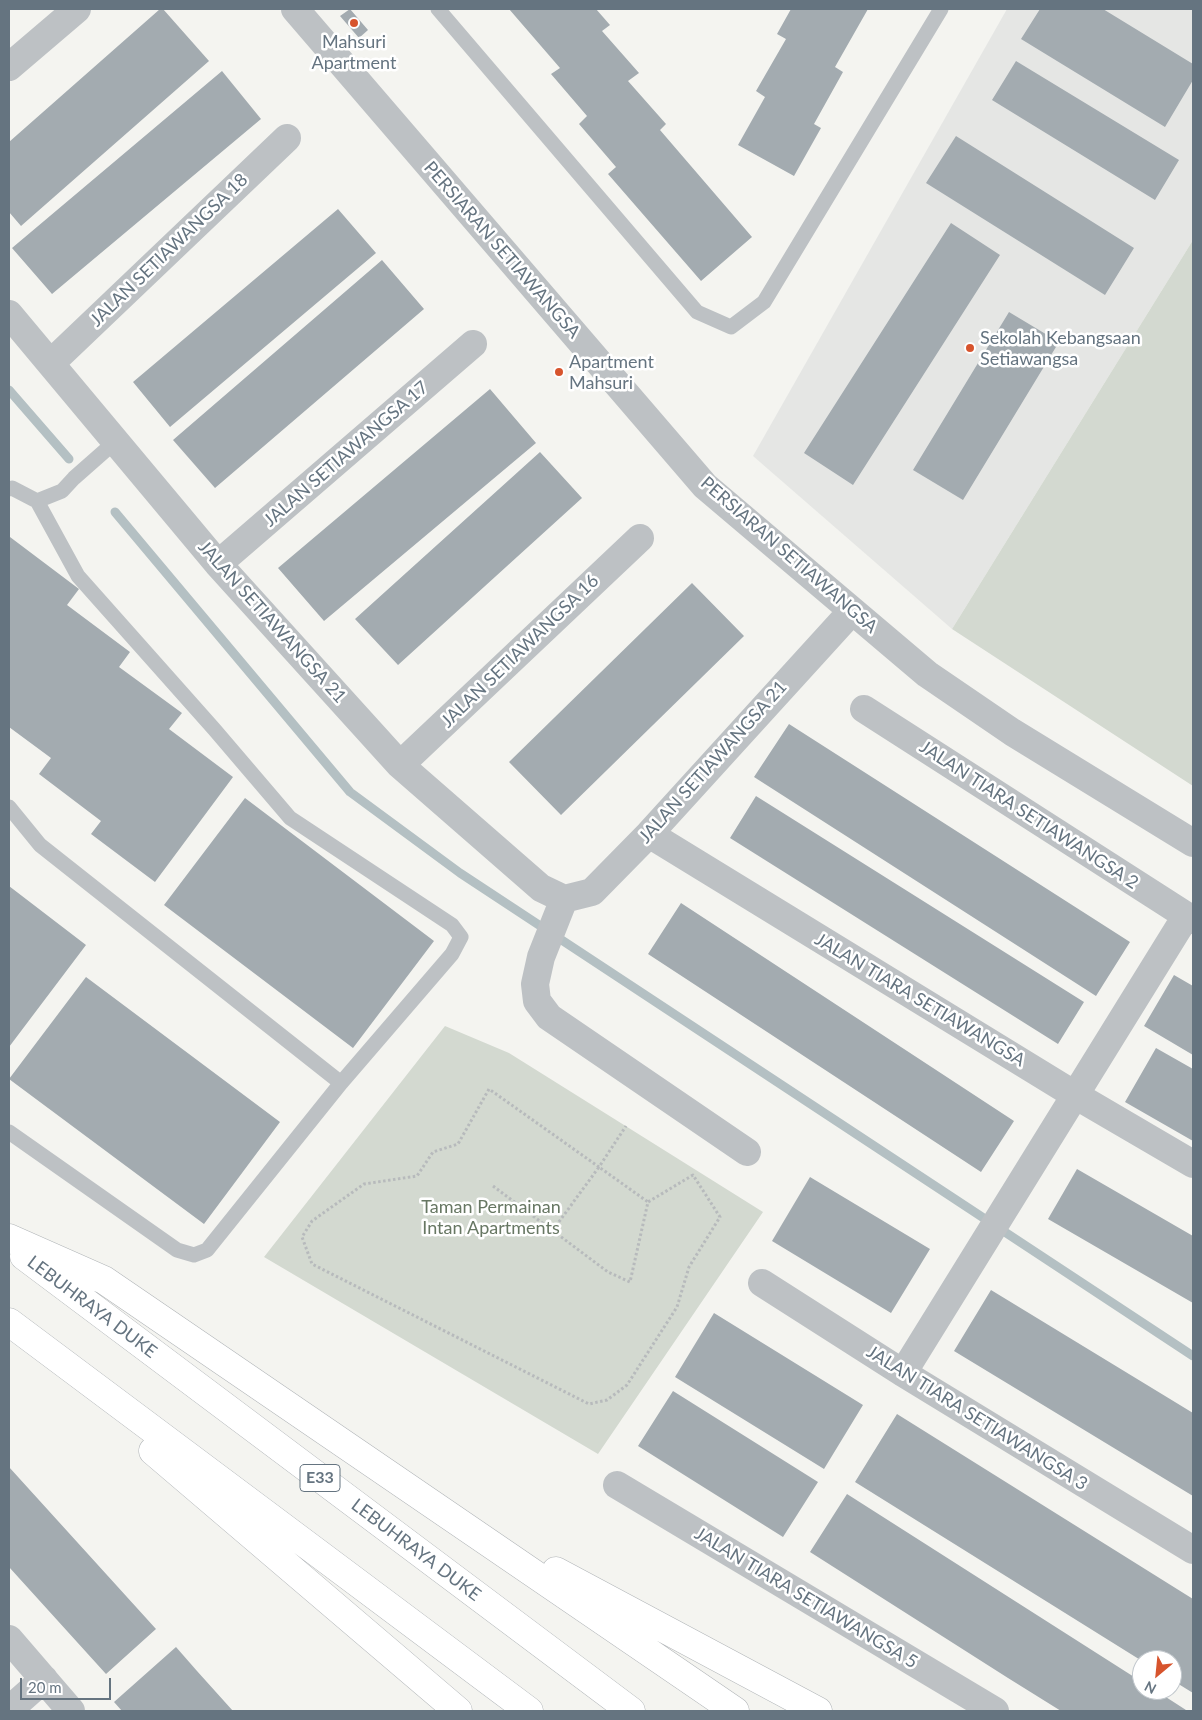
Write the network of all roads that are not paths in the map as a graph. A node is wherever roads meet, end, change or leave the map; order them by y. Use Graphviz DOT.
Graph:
graph roads {
  1 [pos="76,9"];
  2 [pos="295,9"];
  3 [pos="438,9"];
  4 [pos="942,9"];
  5 [pos="9,67"];
  6 [pos="287,138"];
  7 [pos="9,314"];
  8 [pos="473,344"];
  9 [pos="50,363"];
  10 [pos="107,450"];
  11 [pos="10,487"];
  12 [pos="37,501"];
  13 [pos="640,538"];
  14 [pos="218,564"];
  15 [pos="852,611"];
  16 [pos="864,709"];
  17 [pos="400,765"];
  18 [pos="9,807"];
  19 [pos="648,834"];
  20 [pos="1193,842"];
  21 [pos="560,910"];
  22 [pos="1190,918"];
  23 [pos="341,1083"];
  24 [pos="1075,1095"];
  25 [pos="9,1132"];
  26 [pos="747,1152"];
  27 [pos="1193,1164"];
  28 [pos="9,1238"];
  29 [pos="9,1245"];
  30 [pos="762,1283"];
  31 [pos="9,1322"];
  32 [pos="9,1328"];
  33 [pos="902,1373"];
  34 [pos="617,1485"];
  35 [pos="432,1504"];
  36 [pos="1193,1550"];
  37 [pos="9,1639"];
  38 [pos="44,1679"];
  39 [pos="9,1710"];
  40 [pos="71,1711"];
  41 [pos="458,1711"];
  42 [pos="529,1711"];
  43 [pos="631,1711"];
  44 [pos="734,1711"];
  45 [pos="818,1711"];
  46 [pos="995,1711"];
  1 -- 5 [label="street"];
  2 -- 15 [label="street, PERSIARAN SETIAWANGSA"];
  3 -- 4 [label="lane"];
  6 -- 9 [label="street, JALAN SETIAWANGSA 18"];
  7 -- 9 [label="street, JALAN SETIAWANGSA 21"];
  8 -- 14 [label="street, JALAN SETIAWANGSA 17"];
  9 -- 10 [label="street, JALAN SETIAWANGSA 21"];
  10 -- 12 [label="lane"];
  10 -- 14 [label="street, JALAN SETIAWANGSA 21"];
  11 -- 12 [label="lane"];
  12 -- 23 [label="lane"];
  13 -- 17 [label="street, JALAN SETIAWANGSA 16"];
  14 -- 17 [label="street, JALAN SETIAWANGSA 21"];
  15 -- 19 [label="street, JALAN SETIAWANGSA 21"];
  15 -- 20 [label="street, PERSIARAN SETIAWANGSA"];
  16 -- 22 [label="street, JALAN TIARA SETIAWANGSA 2"];
  17 -- 21 [label="street, JALAN SETIAWANGSA 21"];
  18 -- 23 [label="lane"];
  19 -- 21 [label="street, JALAN SETIAWANGSA 21"];
  19 -- 24 [label="street, JALAN TIARA SETIAWANGSA"];
  21 -- 26 [label="street"];
  22 -- 24 [label="street"];
  23 -- 25 [label="lane"];
  24 -- 27 [label="street, JALAN TIARA SETIAWANGSA"];
  24 -- 33 [label="street"];
  28 -- 35 [label="highway"];
  29 -- 43 [label="highway, LEBUHRAYA DUKE / E33"];
  30 -- 33 [label="street, JALAN TIARA SETIAWANGSA 3"];
  31 -- 42 [label="highway"];
  32 -- 41 [label="highway"];
  33 -- 36 [label="street, JALAN TIARA SETIAWANGSA 3"];
  34 -- 46 [label="street, JALAN TIARA SETIAWANGSA 5"];
  35 -- 44 [label="highway"];
  35 -- 45 [label="highway"];
  37 -- 38 [label="street"];
  38 -- 39 [label="street"];
  38 -- 40 [label="street"];
}
